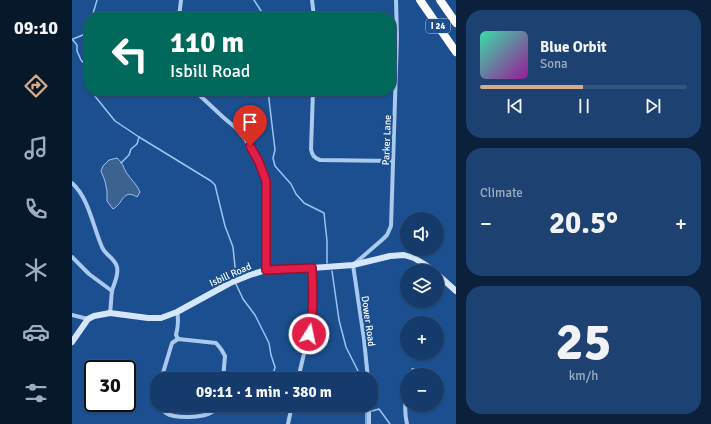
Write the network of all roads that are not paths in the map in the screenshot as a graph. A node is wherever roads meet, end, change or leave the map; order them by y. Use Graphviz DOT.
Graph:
graph roads {
  1 [pos="182,0"];
  2 [pos="312,0"];
  3 [pos="396,0"];
  4 [pos="420,0"];
  5 [pos="440,0"];
  6 [pos="444,0"];
  7 [pos="180,12"];
  8 [pos="313,12"];
  9 [pos="456,22"];
  10 [pos="456,52"];
  11 [pos="396,68"];
  12 [pos="200,96"];
  13 [pos="313,96"];
  14 [pos="395,96"];
  15 [pos="393,161"];
  16 [pos="72,183"];
  17 [pos="72,257"];
  18 [pos="424,264"];
  19 [pos="353,265"];
  20 [pos="312,268"];
  21 [pos="266,270"];
  22 [pos="444,280"];
  23 [pos="112,291"];
  24 [pos="456,291"];
  25 [pos="177,312"];
  26 [pos="110,313"];
  27 [pos="72,315"];
  28 [pos="88,319"];
  29 [pos="178,339"];
  30 [pos="72,342"];
  31 [pos="163,372"];
  32 [pos="224,372"];
  33 [pos="300,372"];
  34 [pos="367,372"];
  35 [pos="165,412"];
  36 [pos="213,412"];
  37 [pos="291,412"];
  38 [pos="369,412"];
  39 [pos="405,412"];
  40 [pos="288,424"];
  41 [pos="369,424"];
  42 [pos="407,424"];
  1 -- 7 [label="street"];
  2 -- 8 [label="street"];
  3 -- 11 [label="street, Parker Lane"];
  4 -- 10 [label="highway, I 24"];
  5 -- 9 [label="highway, I 24"];
  6 -- 9 [label="highway"];
  12 -- 21 [label="street"];
  13 -- 15 [label="street"];
  14 -- 15 [label="street, Parker Lane"];
  15 -- 19 [label="street, Parker Lane"];
  16 -- 23 [label="street"];
  17 -- 23 [label="street"];
  18 -- 19 [label="street, Isbill Road"];
  19 -- 20 [label="street, Isbill Road"];
  19 -- 34 [label="street, Dower Road"];
  20 -- 21 [label="street, Isbill Road"];
  20 -- 33 [label="street"];
  21 -- 25 [label="street, Isbill Road"];
  22 -- 24 [label="street"];
  23 -- 26 [label="street"];
  25 -- 26 [label="street, Isbill Road"];
  25 -- 29 [label="street"];
  26 -- 28 [label="street, Isbill Road"];
  27 -- 28 [label="street"];
  28 -- 30 [label="street"];
  29 -- 31 [label="street"];
  29 -- 32 [label="street"];
  35 -- 36 [label="street"];
  37 -- 40 [label="street"];
  38 -- 41 [label="street"];
  39 -- 42 [label="street"];
}
